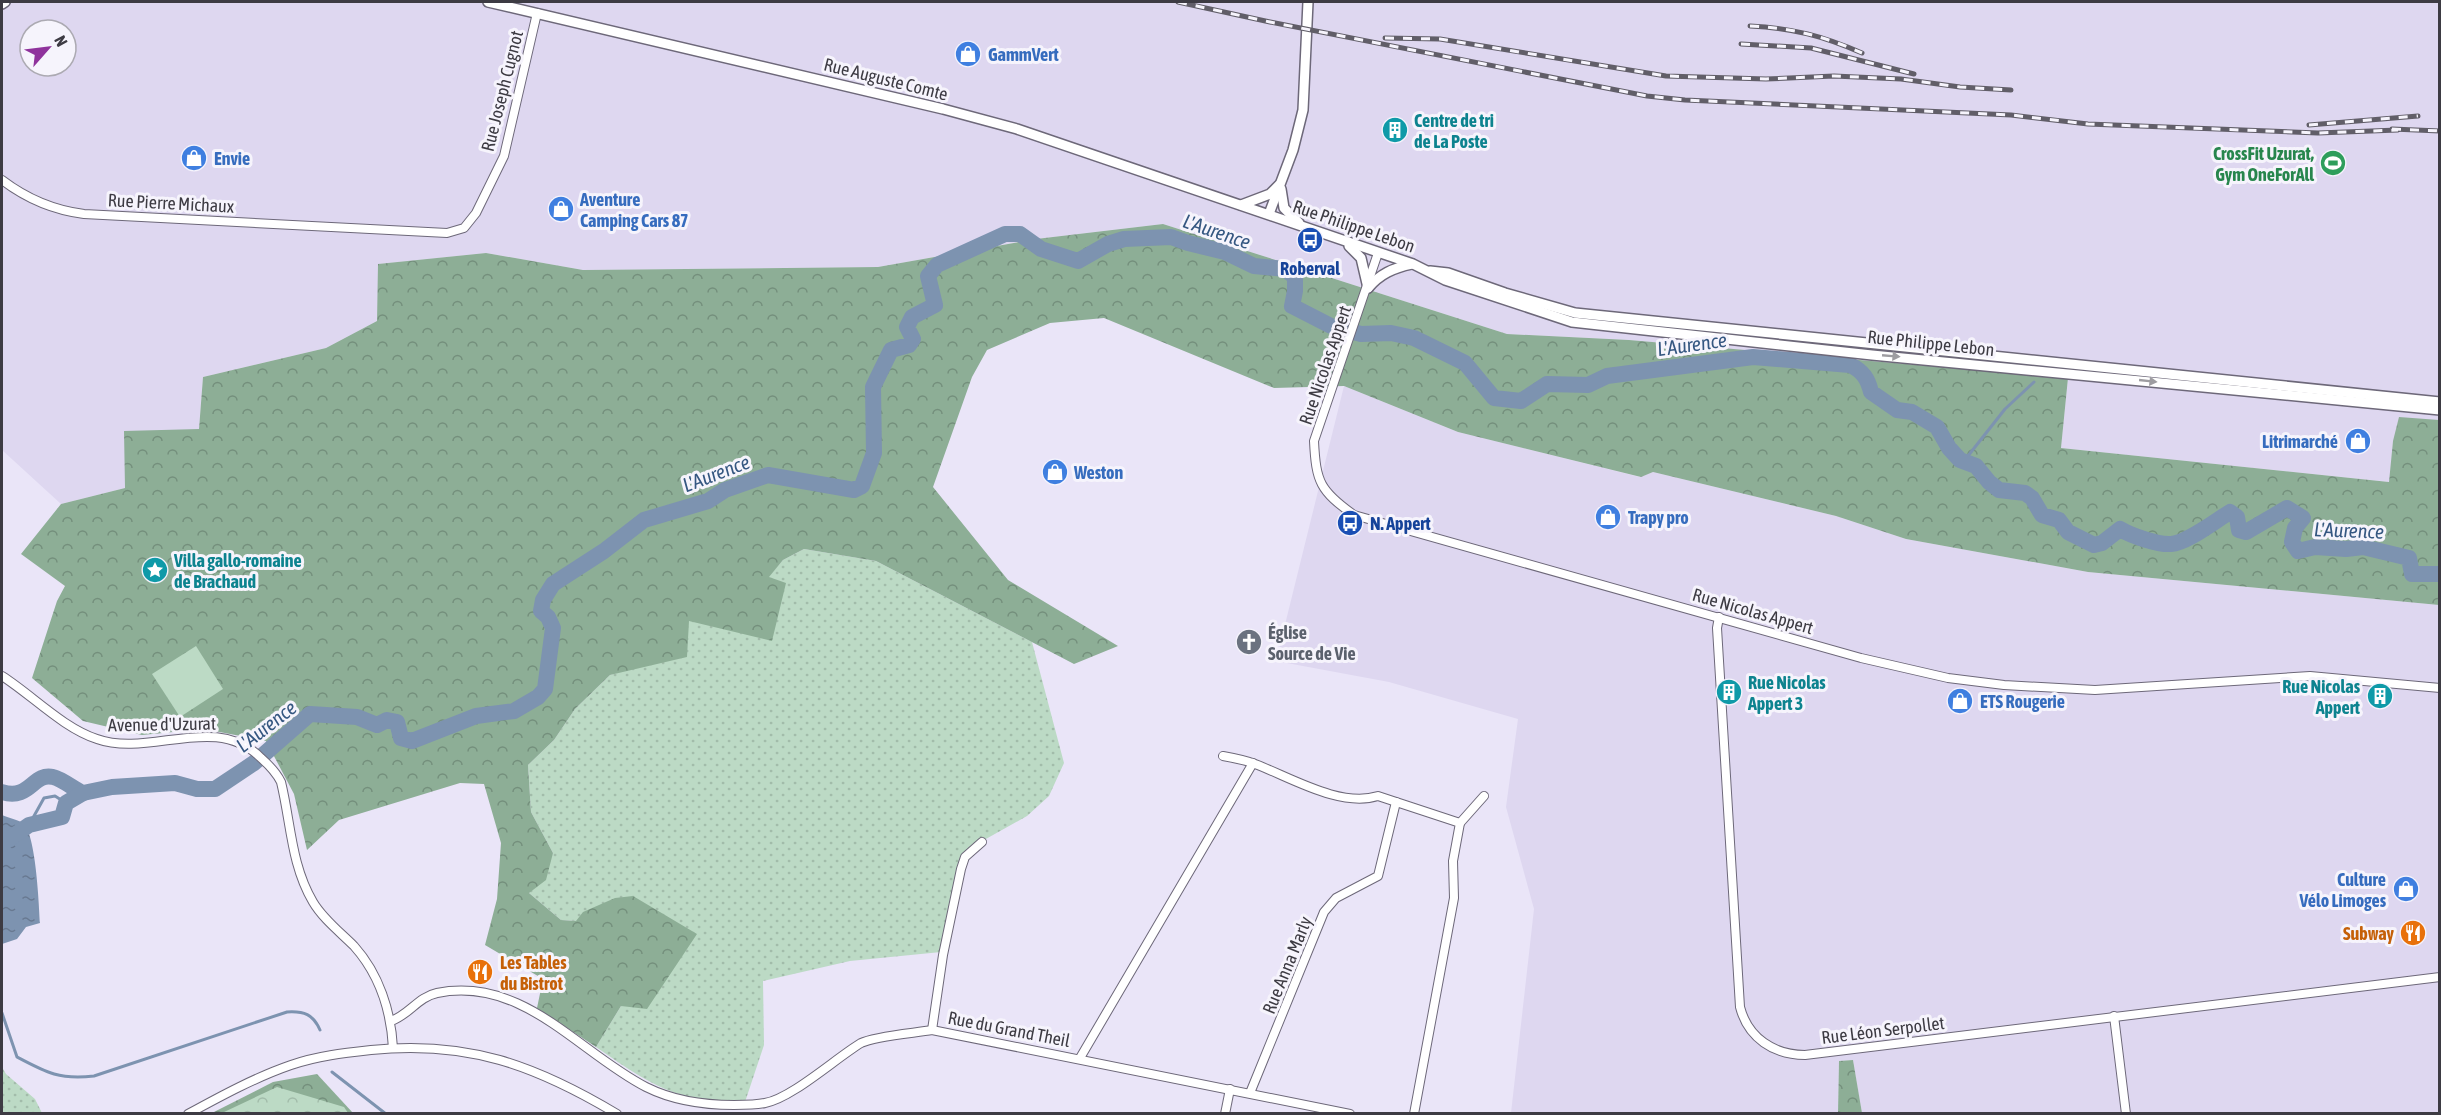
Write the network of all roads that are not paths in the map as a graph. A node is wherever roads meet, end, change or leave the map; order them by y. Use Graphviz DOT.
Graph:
graph roads {
  1 [pos="5,2"];
  2 [pos="488,2"];
  3 [pos="1308,2"];
  4 [pos="2,4"];
  5 [pos="537,13"];
  6 [pos="2,180"];
  7 [pos="1280,183"];
  8 [pos="1241,206"];
  9 [pos="1269,214"];
  10 [pos="1300,225"];
  11 [pos="347,227"];
  12 [pos="1342,241"];
  13 [pos="1378,253"];
  14 [pos="1413,264"];
  15 [pos="1428,271"];
  16 [pos="1368,288"];
  17 [pos="2439,402"];
  18 [pos="2439,410"];
  19 [pos="1719,617"];
  20 [pos="2,676"];
  21 [pos="2439,688"];
  22 [pos="1223,756"];
  23 [pos="1253,763"];
  24 [pos="1485,796"];
  25 [pos="1396,802"];
  26 [pos="1460,823"];
  27 [pos="982,842"];
  28 [pos="2439,976"];
  29 [pos="2114,1016"];
  30 [pos="391,1021"];
  31 [pos="932,1030"];
  32 [pos="393,1048"];
  33 [pos="1080,1058"];
  34 [pos="1230,1089"];
  35 [pos="1250,1093"];
  36 [pos="188,1113"];
  37 [pos="617,1113"];
  38 [pos="1225,1113"];
  39 [pos="1350,1113"];
  40 [pos="1414,1113"];
  41 [pos="2126,1113"];
  1 -- 4 [label="street"];
  2 -- 5 [label="street, Rue Auguste Comte"];
  3 -- 7 [label="street"];
  5 -- 8 [label="street, Rue Auguste Comte"];
  5 -- 11 [label="street, Rue Joseph Cugnot"];
  6 -- 11 [label="street, Rue Pierre Michaux"];
  7 -- 8 [label="street"];
  7 -- 9 [label="street"];
  7 -- 10 [label="street"];
  8 -- 9 [label="street, Rue Auguste Comte"];
  9 -- 10 [label="street, Rue Philippe Lebon"];
  10 -- 12 [label="street, Rue Philippe Lebon"];
  12 -- 13 [label="street, Rue Philippe Lebon"];
  12 -- 16 [label="street"];
  13 -- 14 [label="street, Rue Philippe Lebon"];
  13 -- 16 [label="street, Rue Nicolas Appert"];
  14 -- 15 [label="street, Rue Philippe Lebon"];
  14 -- 16 [label="street"];
  15 -- 17 [label="street, Rue Philippe Lebon"];
  15 -- 18 [label="street, Rue Philippe Lebon, one-way"];
  16 -- 19 [label="street, Rue Nicolas Appert"];
  19 -- 21 [label="street, Rue Nicolas Appert"];
  19 -- 29 [label="street, Rue Léon Serpollet"];
  20 -- 30 [label="street, Avenue d'Uzurat"];
  22 -- 23 [label="street"];
  23 -- 25 [label="street"];
  23 -- 33 [label="street"];
  24 -- 26 [label="street"];
  25 -- 26 [label="street"];
  25 -- 35 [label="street, Rue Anna Marly"];
  26 -- 40 [label="street"];
  27 -- 31 [label="street"];
  28 -- 29 [label="street, Rue Léon Serpollet"];
  29 -- 41 [label="street"];
  30 -- 31 [label="street, Rue du Grand Theil"];
  30 -- 32 [label="street, Avenue d'Uzurat"];
  31 -- 33 [label="street, Rue du Grand Theil"];
  32 -- 36 [label="street"];
  32 -- 37 [label="street"];
  33 -- 34 [label="street, Rue du Grand Theil"];
  34 -- 35 [label="street, Rue du Grand Theil"];
  34 -- 38 [label="street"];
  35 -- 39 [label="street, Rue du Grand Theil"];
}
